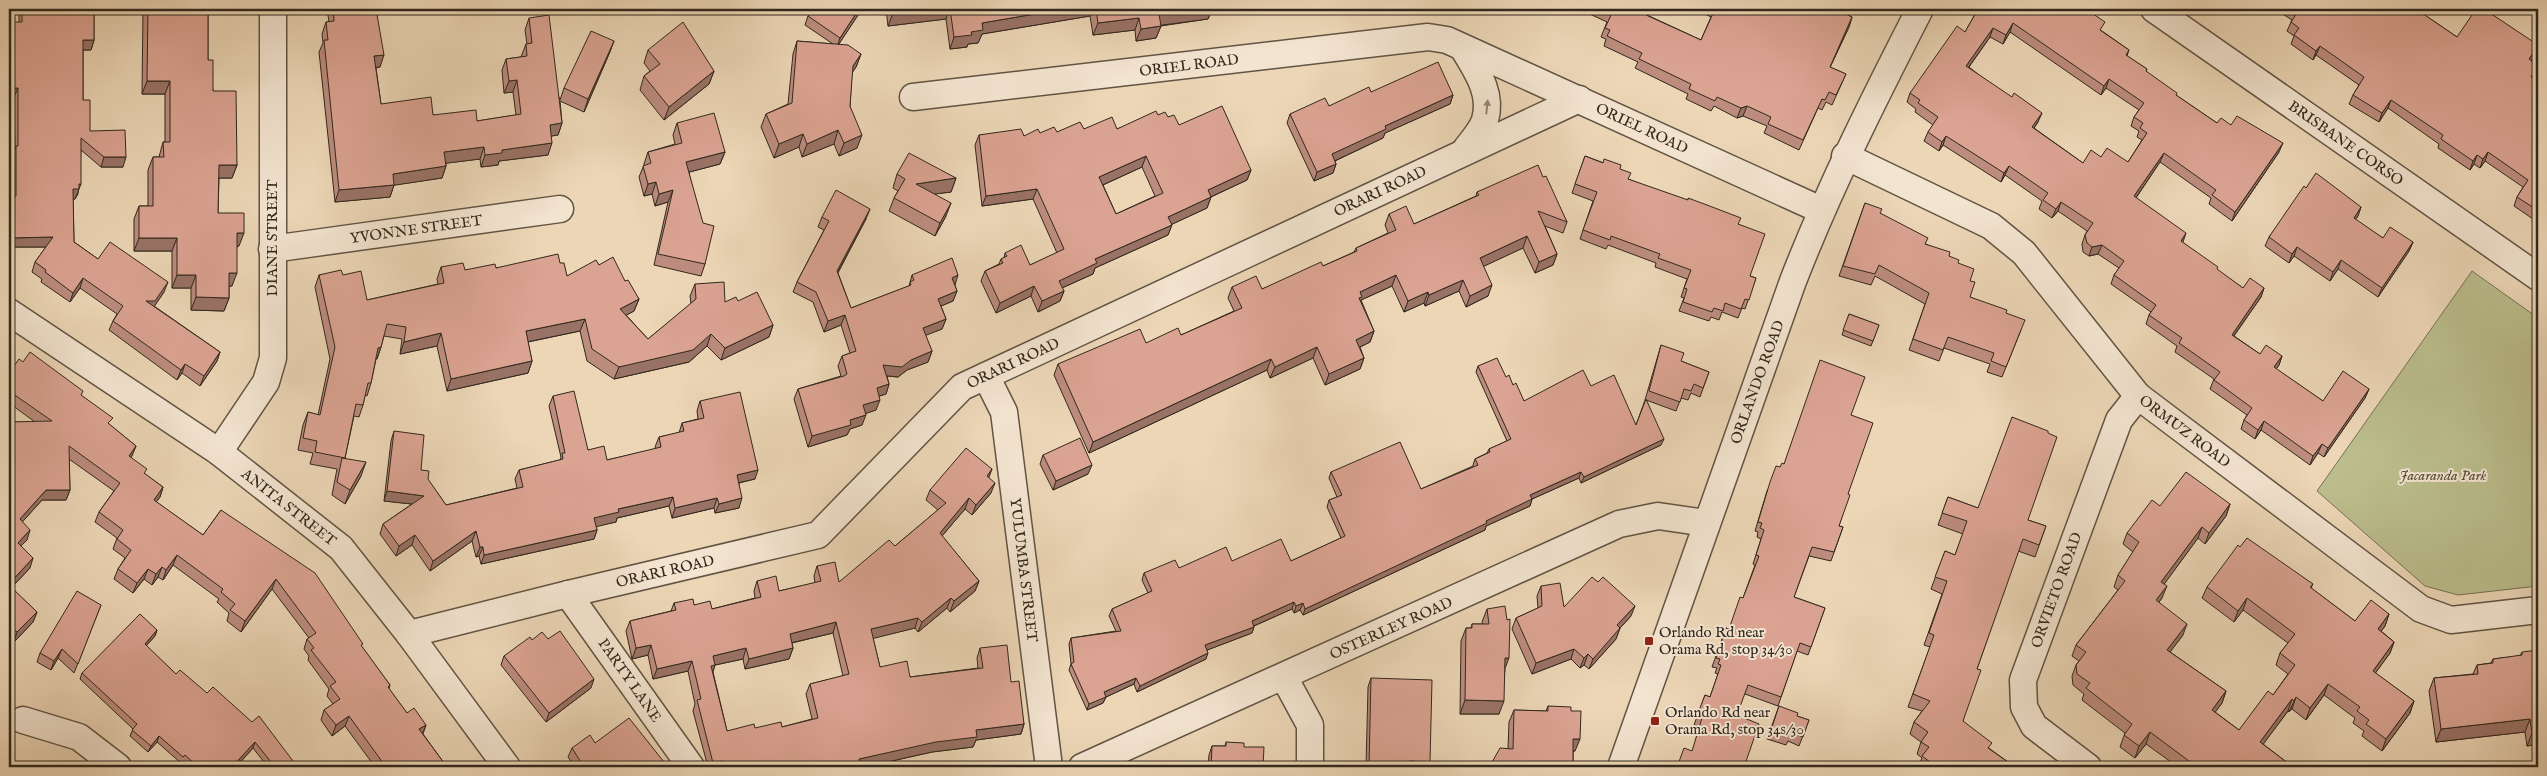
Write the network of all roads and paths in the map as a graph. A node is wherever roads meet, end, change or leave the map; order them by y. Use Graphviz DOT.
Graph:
graph roads {
  1 [pos="273,9"];
  2 [pos="1920,9"];
  3 [pos="2154,9"];
  4 [pos="1463,48"];
  5 [pos="913,97"];
  6 [pos="1579,98"];
  7 [pos="1466,150"];
  8 [pos="1845,156"];
  9 [pos="560,209"];
  10 [pos="1821,210"];
  11 [pos="272,249"];
  12 [pos="2538,277"];
  13 [pos="9,312"];
  14 [pos="986,376"];
  15 [pos="2138,396"];
  16 [pos="219,452"];
  17 [pos="1706,523"];
  18 [pos="568,594"];
  19 [pos="2538,610"];
  20 [pos="409,634"];
  21 [pos="1284,677"];
  22 [pos="23,720"];
  23 [pos="118,767"];
  24 [pos="507,767"];
  25 [pos="691,767"];
  26 [pos="1050,767"];
  27 [pos="1082,767"];
  28 [pos="1310,767"];
  29 [pos="1621,767"];
  30 [pos="2088,767"];
  1 -- 11 [label="street, DIANE STREET"];
  2 -- 8 [label="street, ORLANDO ROAD"];
  3 -- 12 [label="street, BRISBANE CORSO"];
  4 -- 5 [label="street, ORIEL ROAD"];
  4 -- 6 [label="street, ORIEL ROAD"];
  7 -- 4 [label="street, one-way"];
  6 -- 7 [label="street, ORARI ROAD"];
  6 -- 10 [label="street, ORIEL ROAD"];
  7 -- 14 [label="street, ORARI ROAD"];
  8 -- 10 [label="street, ORLANDO ROAD"];
  8 -- 15 [label="street, ORMUZ ROAD"];
  9 -- 11 [label="street, YVONNE STREET"];
  10 -- 17 [label="street, ORLANDO ROAD"];
  11 -- 16 [label="street, DIANE STREET"];
  13 -- 16 [label="street, ANITA STREET"];
  14 -- 18 [label="street, ORARI ROAD"];
  14 -- 26 [label="street, YULUMBA STREET"];
  15 -- 19 [label="street, ORMUZ ROAD"];
  15 -- 30 [label="street, ORVIETO ROAD"];
  16 -- 20 [label="street, ANITA STREET"];
  17 -- 21 [label="street, OSTERLEY ROAD"];
  17 -- 29 [label="street, ORLANDO ROAD"];
  18 -- 20 [label="street, ORARI ROAD"];
  18 -- 25 [label="street, PARTY LANE"];
  20 -- 24 [label="street, ANITA STREET"];
  21 -- 27 [label="street, OSTERLEY ROAD"];
  21 -- 28 [label="street"];
  22 -- 23 [label="street"];
}
